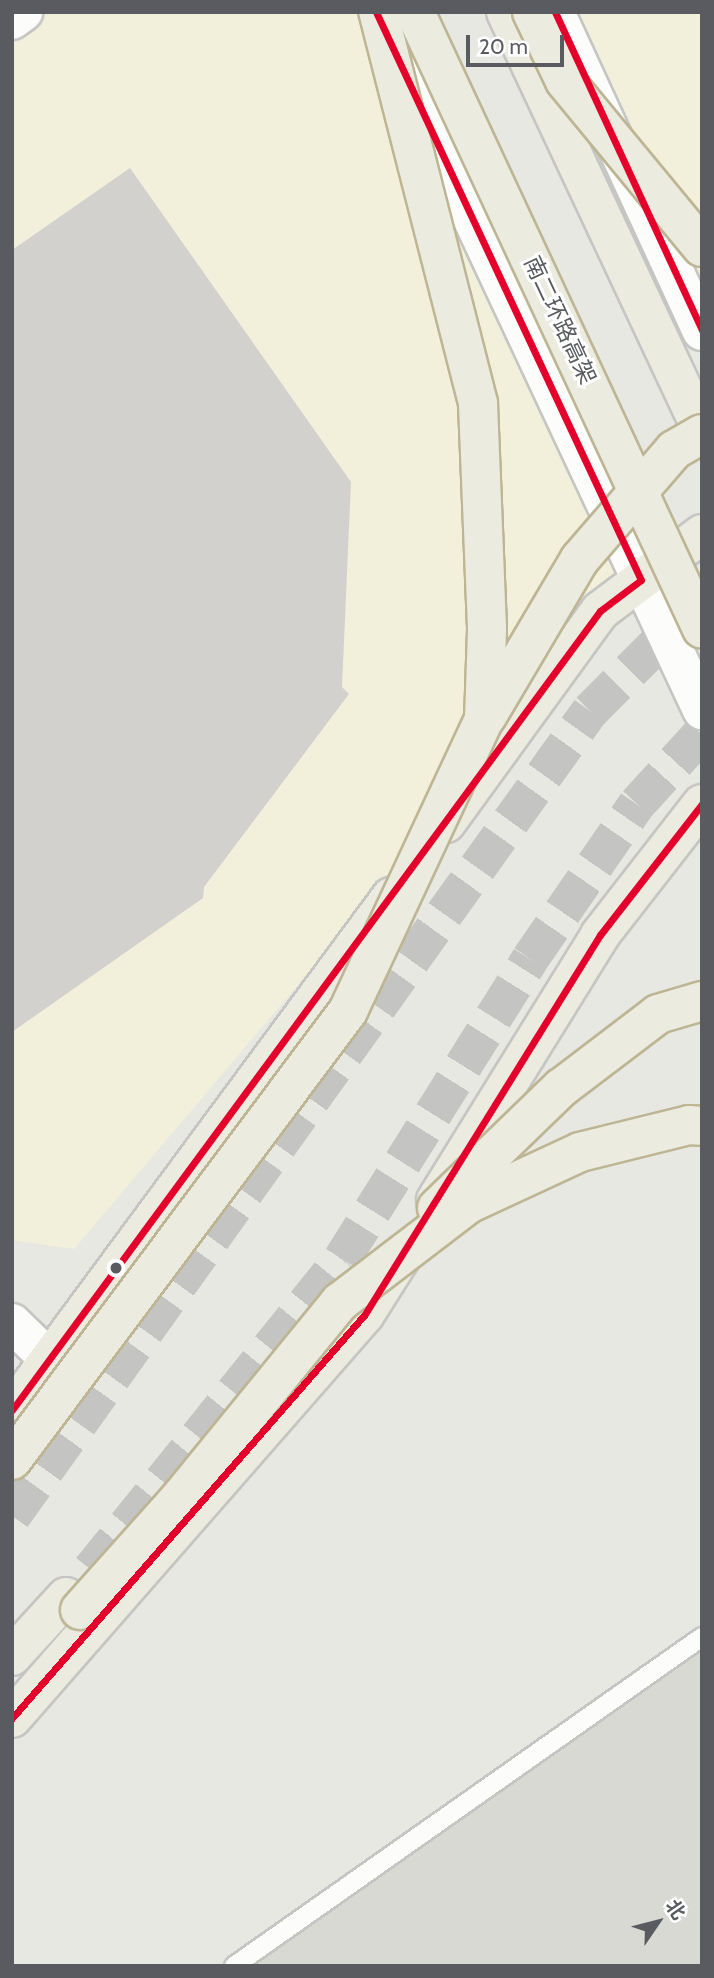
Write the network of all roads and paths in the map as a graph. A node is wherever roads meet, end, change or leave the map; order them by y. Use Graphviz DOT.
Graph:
graph roads {
  1 [pos="23,12"];
  2 [pos="377,12"];
  3 [pos="415,12"];
  4 [pos="506,12"];
  5 [pos="532,12"];
  6 [pos="555,12"];
  7 [pos="12,20"];
  8 [pos="702,247"];
  9 [pos="702,331"];
  10 [pos="702,433"];
  11 [pos="702,534"];
  12 [pos="641,580"];
  13 [pos="702,629"];
  14 [pos="702,710"];
  15 [pos="484,720"];
  16 [pos="702,804"];
  17 [pos="702,1001"];
  18 [pos="702,1126"];
  19 [pos="340,1302"];
  20 [pos="12,1322"];
  21 [pos="50,1360"];
  22 [pos="12,1410"];
  23 [pos="12,1460"];
  24 [pos="73,1604"];
  25 [pos="702,1637"];
  26 [pos="12,1656"];
  27 [pos="16,1703"];
  28 [pos="234,1966"];
  1 -- 7 [label="main road"];
  2 -- 12 [label="main road"];
  2 -- 15 [label="highway, bridge"];
  3 -- 13 [label="highway, 南二环路高架, bridge"];
  4 -- 10 [label="highway"];
  5 -- 8 [label="highway, bridge"];
  6 -- 9 [label="main road"];
  10 -- 15 [label="highway, bridge"];
  11 -- 12 [label="highway"];
  12 -- 14 [label="main road"];
  12 -- 21 [label="highway"];
  15 -- 23 [label="highway, bridge"];
  16 -- 27 [label="highway"];
  17 -- 19 [label="highway, bridge"];
  18 -- 19 [label="highway, bridge"];
  19 -- 24 [label="highway, bridge"];
  20 -- 21 [label="main road"];
  21 -- 22 [label="highway"];
  24 -- 26 [label="highway"];
  24 -- 27 [label="highway"];
  25 -- 28 [label="lane"];
}
